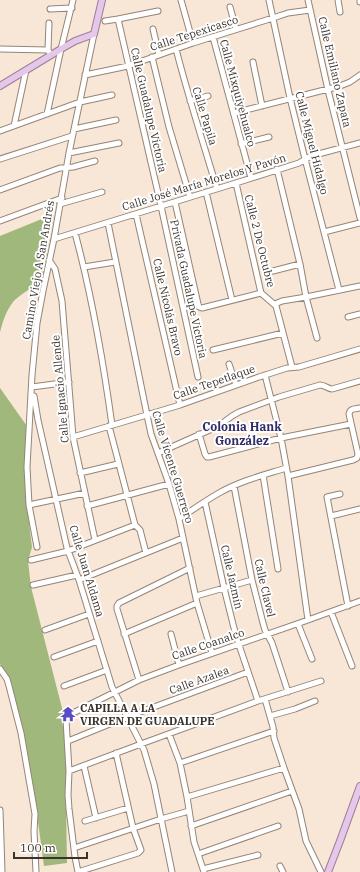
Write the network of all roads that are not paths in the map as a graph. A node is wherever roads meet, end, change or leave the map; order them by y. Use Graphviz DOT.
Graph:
graph roads {
  1 [pos="73,0"];
  2 [pos="102,0"];
  3 [pos="181,0"];
  4 [pos="269,0"];
  5 [pos="308,0"];
  6 [pos="338,0"];
  7 [pos="230,7"];
  8 [pos="50,8"];
  9 [pos="72,8"];
  10 [pos="310,10"];
  11 [pos="158,11"];
  12 [pos="340,12"];
  13 [pos="273,18"];
  14 [pos="118,19"];
  15 [pos="104,21"];
  16 [pos="49,22"];
  17 [pos="153,29"];
  18 [pos="236,29"];
  19 [pos="94,34"];
  20 [pos="213,37"];
  21 [pos="193,43"];
  22 [pos="61,49"];
  23 [pos="176,49"];
  24 [pos="0,50"];
  25 [pos="49,52"];
  26 [pos="159,55"];
  27 [pos="152,57"];
  28 [pos="253,62"];
  29 [pos="128,66"];
  30 [pos="26,70"];
  31 [pos="85,75"];
  32 [pos="360,75"];
  33 [pos="0,86"];
  34 [pos="328,90"];
  35 [pos="112,95"];
  36 [pos="208,96"];
  37 [pos="290,98"];
  38 [pos="190,101"];
  39 [pos="80,102"];
  40 [pos="262,106"];
  41 [pos="234,113"];
  42 [pos="48,114"];
  43 [pos="116,120"];
  44 [pos="14,126"];
  45 [pos="74,129"];
  46 [pos="0,131"];
  47 [pos="72,136"];
  48 [pos="269,137"];
  49 [pos="119,143"];
  50 [pos="360,143"];
  51 [pos="241,144"];
  52 [pos="342,148"];
  53 [pos="69,153"];
  54 [pos="0,159"];
  55 [pos="305,159"];
  56 [pos="95,161"];
  57 [pos="66,168"];
  58 [pos="277,170"];
  59 [pos="251,178"];
  60 [pos="236,183"];
  61 [pos="217,189"];
  62 [pos="0,190"];
  63 [pos="102,192"];
  64 [pos="206,192"];
  65 [pos="190,197"];
  66 [pos="62,198"];
  67 [pos="174,202"];
  68 [pos="60,204"];
  69 [pos="161,206"];
  70 [pos="136,214"];
  71 [pos="360,218"];
  72 [pos="0,221"];
  73 [pos="108,223"];
  74 [pos="360,223"];
  75 [pos="324,232"];
  76 [pos="75,233"];
  77 [pos="54,239"];
  78 [pos="49,260"];
  79 [pos="116,262"];
  80 [pos="300,264"];
  81 [pos="84,267"];
  82 [pos="273,271"];
  83 [pos="360,286"];
  84 [pos="339,290"];
  85 [pos="261,293"];
  86 [pos="306,297"];
  87 [pos="232,300"];
  88 [pos="275,304"];
  89 [pos="360,314"];
  90 [pos="348,318"];
  91 [pos="283,333"];
  92 [pos="317,338"];
  93 [pos="360,349"];
  94 [pos="213,350"];
  95 [pos="229,364"];
  96 [pos="292,368"];
  97 [pos="265,375"];
  98 [pos="198,377"];
  99 [pos="360,381"];
  100 [pos="69,382"];
  101 [pos="236,385"];
  102 [pos="32,387"];
  103 [pos="272,400"];
  104 [pos="180,405"];
  105 [pos="360,408"];
  106 [pos="147,415"];
  107 [pos="351,424"];
  108 [pos="110,426"];
  109 [pos="199,434"];
  110 [pos="73,437"];
  111 [pos="281,438"];
  112 [pos="158,453"];
  113 [pos="118,464"];
  114 [pos="286,468"];
  115 [pos="80,473"];
  116 [pos="264,475"];
  117 [pos="288,476"];
  118 [pos="169,484"];
  119 [pos="234,486"];
  120 [pos="85,493"];
  121 [pos="340,494"];
  122 [pos="127,496"];
  123 [pos="56,499"];
  124 [pos="205,502"];
  125 [pos="28,505"];
  126 [pos="88,506"];
  127 [pos="360,509"];
  128 [pos="331,516"];
  129 [pos="179,519"];
  130 [pos="135,526"];
  131 [pos="183,538"];
  132 [pos="95,540"];
  133 [pos="36,547"];
  134 [pos="68,552"];
  135 [pos="146,553"];
  136 [pos="31,560"];
  137 [pos="190,568"];
  138 [pos="278,569"];
  139 [pos="78,578"];
  140 [pos="252,580"];
  141 [pos="33,585"];
  142 [pos="224,588"];
  143 [pos="196,596"];
  144 [pos="360,601"];
  145 [pos="197,603"];
  146 [pos="348,606"];
  147 [pos="331,612"];
  148 [pos="89,614"];
  149 [pos="308,620"];
  150 [pos="298,624"];
  151 [pos="45,630"];
  152 [pos="124,634"];
  153 [pos="171,634"];
  154 [pos="267,634"];
  155 [pos="98,641"];
  156 [pos="238,644"];
  157 [pos="212,653"];
  158 [pos="54,657"];
  159 [pos="312,659"];
  160 [pos="179,664"];
  161 [pos="352,666"];
  162 [pos="0,669"];
  163 [pos="107,670"];
  164 [pos="248,672"];
  165 [pos="2,676"];
  166 [pos="139,680"];
  167 [pos="321,681"];
  168 [pos="64,686"];
  169 [pos="114,692"];
  170 [pos="288,692"];
  171 [pos="265,699"];
  172 [pos="258,701"];
  173 [pos="315,701"];
  174 [pos="270,716"];
  175 [pos="127,717"];
  176 [pos="274,731"];
  177 [pos="169,734"];
  178 [pos="68,740"];
  179 [pos="141,744"];
  180 [pos="116,753"];
  181 [pos="180,763"];
  182 [pos="84,766"];
  183 [pos="284,768"];
  184 [pos="69,771"];
  185 [pos="360,786"];
  186 [pos="292,791"];
  187 [pos="358,795"];
  188 [pos="187,797"];
  189 [pos="128,808"];
  190 [pos="0,810"];
  191 [pos="189,811"];
  192 [pos="96,818"];
  193 [pos="161,819"];
  194 [pos="85,821"];
  195 [pos="192,826"];
  196 [pos="278,826"];
  197 [pos="133,828"];
  198 [pos="74,848"];
  199 [pos="198,854"];
  200 [pos="258,855"];
  201 [pos="280,866"];
  202 [pos="203,870"];
  203 [pos="2,872"];
  204 [pos="36,872"];
  205 [pos="78,872"];
  206 [pos="172,872"];
  207 [pos="283,872"];
  208 [pos="321,872"];
  209 [pos="328,872"];
  1 -- 9 [label="street"];
  2 -- 19 [label="main road, Camino Viejo A San Andrés"];
  3 -- 21 [label="street"];
  4 -- 13 [label="street, Calle Miguel Hidalgo"];
  5 -- 10 [label="street, Calle Emiliano Zapata"];
  6 -- 12 [label="street"];
  7 -- 18 [label="street"];
  8 -- 9 [label="street"];
  9 -- 22 [label="street"];
  10 -- 13 [label="street, Calle Tepexicasco"];
  10 -- 34 [label="street, Calle Emiliano Zapata"];
  11 -- 14 [label="street"];
  13 -- 18 [label="street, Calle Tepexicasco"];
  13 -- 37 [label="street, Calle Miguel Hidalgo"];
  14 -- 15 [label="street"];
  14 -- 29 [label="street, Calle Guadalupe Victoria"];
  16 -- 25 [label="street"];
  17 -- 26 [label="street"];
  18 -- 20 [label="street, Calle Tepexicasco"];
  19 -- 22 [label="main road"];
  19 -- 31 [label="street, Camino Viejo A San Andrés"];
  20 -- 21 [label="street, Calle Tepexicasco"];
  20 -- 41 [label="street, Calle Mixquiyehualco"];
  21 -- 23 [label="street, Calle Tepexicasco"];
  22 -- 25 [label="main road"];
  22 -- 42 [label="street"];
  23 -- 26 [label="street, Calle Tepexicasco"];
  23 -- 38 [label="street, Calle Papila"];
  24 -- 25 [label="street"];
  25 -- 30 [label="main road"];
  26 -- 27 [label="street, Calle Tepexicasco"];
  27 -- 29 [label="street, Calle Tepexicasco"];
  27 -- 65 [label="street"];
  28 -- 40 [label="street"];
  29 -- 31 [label="street, Calle Tepexicasco"];
  29 -- 69 [label="street, Calle Guadalupe Victoria"];
  30 -- 33 [label="main road"];
  30 -- 44 [label="street"];
  31 -- 39 [label="street, Camino Viejo A San Andrés"];
  32 -- 34 [label="street"];
  34 -- 37 [label="street"];
  34 -- 52 [label="street, Calle Emiliano Zapata"];
  35 -- 39 [label="street"];
  36 -- 38 [label="street"];
  37 -- 40 [label="street"];
  37 -- 55 [label="street, Calle Miguel Hidalgo"];
  38 -- 61 [label="street, Calle Papila"];
  39 -- 42 [label="street"];
  39 -- 45 [label="street, Camino Viejo A San Andrés"];
  40 -- 41 [label="street"];
  41 -- 51 [label="street, Calle Mixquiyehualco"];
  42 -- 44 [label="street"];
  43 -- 45 [label="street"];
  44 -- 46 [label="street"];
  45 -- 47 [label="street, Camino Viejo A San Andrés"];
  47 -- 53 [label="street, Camino Viejo A San Andrés"];
  47 -- 54 [label="street"];
  48 -- 51 [label="street"];
  49 -- 53 [label="street"];
  50 -- 52 [label="street, Calle José María Morelos Y Pavón"];
  51 -- 59 [label="street, Calle Mixquiyehualco"];
  52 -- 55 [label="street, Calle José María Morelos Y Pavón"];
  52 -- 71 [label="street, Calle Emiliano Zapata"];
  53 -- 57 [label="street, Camino Viejo A San Andrés"];
  55 -- 58 [label="street, Calle José María Morelos Y Pavón"];
  55 -- 75 [label="street, Calle Miguel Hidalgo"];
  56 -- 57 [label="street"];
  57 -- 62 [label="street"];
  57 -- 66 [label="street, Camino Viejo A San Andrés"];
  58 -- 59 [label="street, Calle José María Morelos Y Pavón"];
  58 -- 80 [label="street"];
  59 -- 60 [label="street, Calle José María Morelos Y Pavón"];
  60 -- 61 [label="street, Calle José María Morelos Y Pavón"];
  60 -- 85 [label="street, Calle 2 De Octubre"];
  61 -- 64 [label="street, Calle José María Morelos Y Pavón"];
  63 -- 68 [label="street"];
  64 -- 65 [label="street, Calle José María Morelos Y Pavón"];
  64 -- 87 [label="street"];
  65 -- 67 [label="street, Calle José María Morelos Y Pavón"];
  66 -- 68 [label="street, Camino Viejo A San Andrés"];
  66 -- 72 [label="street"];
  67 -- 69 [label="street, Calle José María Morelos Y Pavón"];
  67 -- 87 [label="street"];
  68 -- 77 [label="street, Camino Viejo A San Andrés"];
  69 -- 70 [label="street, Calle José María Morelos Y Pavón"];
  69 -- 98 [label="street, Privada Guadalupe Victoria"];
  70 -- 73 [label="street, Calle José María Morelos Y Pavón"];
  70 -- 104 [label="street, Calle Nicolás Bravo"];
  73 -- 76 [label="street, Calle José María Morelos Y Pavón"];
  73 -- 79 [label="street, Calle Vicente Guerrero"];
  74 -- 75 [label="street"];
  75 -- 84 [label="street, Calle Miguel Hidalgo"];
  76 -- 77 [label="street, Calle José María Morelos Y Pavón"];
  76 -- 81 [label="street"];
  77 -- 78 [label="street, Camino Viejo A San Andrés"];
  78 -- 100 [label="street, Calle Ignacio Allende"];
  78 -- 102 [label="street, Camino Viejo A San Andrés"];
  79 -- 81 [label="street"];
  79 -- 106 [label="street, Calle Vicente Guerrero"];
  80 -- 82 [label="street"];
  80 -- 86 [label="street"];
  81 -- 108 [label="street"];
  83 -- 84 [label="street"];
  84 -- 86 [label="street"];
  85 -- 87 [label="street"];
  85 -- 88 [label="street, Calle 2 De Octubre"];
  86 -- 88 [label="street"];
  86 -- 92 [label="street"];
  88 -- 91 [label="street"];
  89 -- 90 [label="street"];
  91 -- 94 [label="street"];
  91 -- 96 [label="street"];
  93 -- 96 [label="street, Calle Tepetlaque"];
  95 -- 101 [label="street"];
  96 -- 97 [label="street, Calle Tepetlaque"];
  97 -- 101 [label="street, Calle Tepetlaque"];
  97 -- 103 [label="street"];
  99 -- 103 [label="street"];
  100 -- 102 [label="street"];
  100 -- 110 [label="street, Calle Ignacio Allende"];
  101 -- 104 [label="street, Calle Tepetlaque"];
  102 -- 123 [label="street, Calle Juan Aldama"];
  102 -- 125 [label="street, Camino Viejo A San Andrés"];
  103 -- 109 [label="street"];
  103 -- 111 [label="street"];
  104 -- 106 [label="street, Calle Tepetlaque"];
  105 -- 107 [label="street"];
  106 -- 108 [label="street, Calle Tepetlaque"];
  106 -- 112 [label="street, Calle Vicente Guerrero"];
  107 -- 111 [label="street"];
  107 -- 117 [label="street"];
  108 -- 110 [label="street, Calle Tepetlaque"];
  108 -- 113 [label="street"];
  109 -- 111 [label="street"];
  109 -- 112 [label="street"];
  110 -- 115 [label="street, Calle Ignacio Allende"];
  111 -- 114 [label="street"];
  112 -- 118 [label="street, Calle Vicente Guerrero"];
  113 -- 115 [label="street"];
  113 -- 122 [label="street"];
  114 -- 116 [label="street"];
  114 -- 117 [label="street"];
  115 -- 120 [label="street, Calle Ignacio Allende"];
  116 -- 119 [label="street"];
  116 -- 138 [label="street"];
  117 -- 149 [label="street"];
  118 -- 122 [label="street"];
  118 -- 129 [label="street, Calle Vicente Guerrero"];
  119 -- 124 [label="street"];
  119 -- 140 [label="street, Calle Clavel"];
  120 -- 123 [label="street"];
  120 -- 126 [label="street, Calle Ignacio Allende"];
  121 -- 128 [label="street"];
  122 -- 126 [label="street"];
  122 -- 130 [label="street"];
  123 -- 125 [label="street"];
  123 -- 134 [label="street, Calle Juan Aldama"];
  124 -- 129 [label="street"];
  124 -- 142 [label="street, Calle Jazmín"];
  125 -- 133 [label="street, Camino Viejo A San Andrés"];
  126 -- 132 [label="street, Calle Ignacio Allende"];
  127 -- 128 [label="street"];
  128 -- 146 [label="street"];
  129 -- 131 [label="street, Calle Vicente Guerrero"];
  130 -- 132 [label="street"];
  130 -- 135 [label="street"];
  131 -- 135 [label="street"];
  131 -- 137 [label="street, Calle Vicente Guerrero"];
  132 -- 134 [label="street"];
  134 -- 136 [label="street"];
  134 -- 139 [label="street, Calle Juan Aldama"];
  135 -- 139 [label="street"];
  137 -- 143 [label="street, Calle Vicente Guerrero"];
  137 -- 152 [label="street"];
  139 -- 141 [label="street"];
  139 -- 148 [label="street, Calle Juan Aldama"];
  140 -- 142 [label="street"];
  140 -- 154 [label="street, Calle Clavel"];
  142 -- 143 [label="street"];
  142 -- 156 [label="street, Calle Jazmín"];
  143 -- 145 [label="street, Calle Vicente Guerrero"];
  144 -- 146 [label="street, Calle Coanalco"];
  145 -- 152 [label="street"];
  145 -- 157 [label="street, Calle Vicente Guerrero"];
  146 -- 147 [label="street, Calle Coanalco"];
  147 -- 149 [label="street, Calle Coanalco"];
  147 -- 161 [label="street"];
  148 -- 151 [label="street"];
  148 -- 155 [label="street, Calle Juan Aldama"];
  149 -- 150 [label="street, Calle Coanalco"];
  150 -- 154 [label="street, Calle Coanalco"];
  150 -- 159 [label="street"];
  152 -- 166 [label="street"];
  153 -- 160 [label="street"];
  154 -- 156 [label="street, Calle Coanalco"];
  154 -- 170 [label="street, Calle Clavel"];
  155 -- 158 [label="street"];
  155 -- 163 [label="street, Calle Juan Aldama"];
  156 -- 157 [label="street, Calle Coanalco"];
  156 -- 164 [label="street, Calle Jazmín"];
  157 -- 160 [label="street, Calle Coanalco"];
  160 -- 166 [label="street, Calle Coanalco"];
  162 -- 165 [label="street"];
  163 -- 168 [label="street"];
  163 -- 169 [label="street, Calle Juan Aldama"];
  164 -- 172 [label="street, Calle Jazmín"];
  164 -- 175 [label="street, Calle Azalea"];
  165 -- 204 [label="street"];
  166 -- 169 [label="street, Calle Coanalco"];
  167 -- 170 [label="street"];
  169 -- 175 [label="street, Calle Juan Aldama"];
  169 -- 178 [label="street, Calle Coanalco"];
  170 -- 171 [label="street"];
  171 -- 172 [label="street"];
  171 -- 174 [label="street"];
  172 -- 177 [label="street"];
  173 -- 174 [label="street"];
  174 -- 176 [label="street"];
  175 -- 178 [label="street, Calle Azalea"];
  175 -- 179 [label="street, Calle Juan Aldama"];
  176 -- 181 [label="street"];
  176 -- 183 [label="street"];
  177 -- 179 [label="street"];
  177 -- 181 [label="street"];
  178 -- 184 [label="street"];
  179 -- 180 [label="street"];
  179 -- 193 [label="street, Calle Juan Aldama"];
  180 -- 182 [label="street"];
  180 -- 189 [label="street"];
  181 -- 188 [label="street"];
  182 -- 184 [label="street"];
  182 -- 192 [label="street"];
  183 -- 186 [label="street"];
  183 -- 188 [label="street"];
  184 -- 198 [label="street"];
  185 -- 187 [label="main road"];
  186 -- 195 [label="street"];
  186 -- 208 [label="street"];
  187 -- 209 [label="main road"];
  188 -- 191 [label="street"];
  189 -- 192 [label="street"];
  189 -- 197 [label="street"];
  190 -- 203 [label="street"];
  191 -- 193 [label="street"];
  191 -- 195 [label="street"];
  192 -- 194 [label="street"];
  193 -- 197 [label="street"];
  193 -- 206 [label="street, Calle Juan Aldama"];
  195 -- 199 [label="street"];
  196 -- 199 [label="street"];
  197 -- 198 [label="street"];
  197 -- 205 [label="street"];
  198 -- 205 [label="street"];
  199 -- 202 [label="street"];
  200 -- 202 [label="street"];
  201 -- 207 [label="street"];
}
